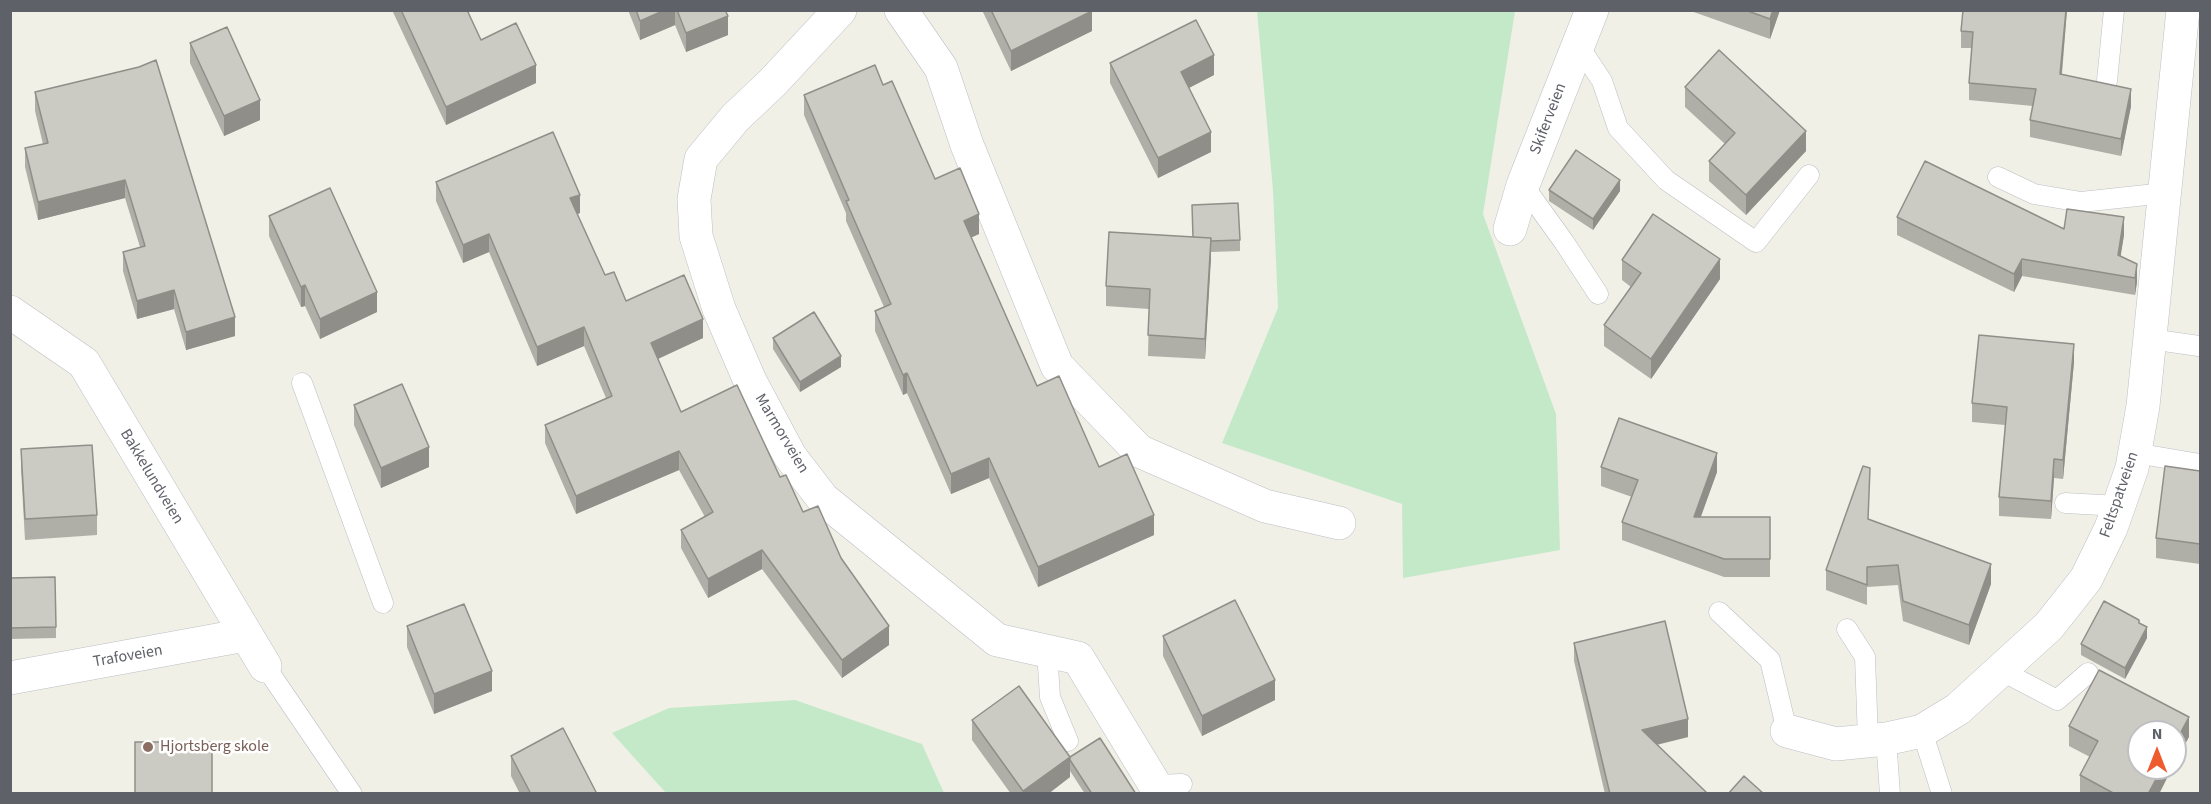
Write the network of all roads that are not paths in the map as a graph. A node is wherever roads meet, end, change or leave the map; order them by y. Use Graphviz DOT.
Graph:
graph roads {
  1 [pos="840,10"];
  2 [pos="901,10"];
  3 [pos="1592,10"];
  4 [pos="2114,10"];
  5 [pos="2189,31"];
  6 [pos="1578,45"];
  7 [pos="2107,81"];
  8 [pos="1809,175"];
  9 [pos="1998,177"];
  10 [pos="1523,185"];
  11 [pos="2165,193"];
  12 [pos="1510,228"];
  13 [pos="1598,294"];
  14 [pos="10,312"];
  15 [pos="2150,339"];
  16 [pos="2199,346"];
  17 [pos="302,383"];
  18 [pos="2135,453"];
  19 [pos="2200,464"];
  20 [pos="2065,502"];
  21 [pos="2118,506"];
  22 [pos="1339,523"];
  23 [pos="382,603"];
  24 [pos="1719,612"];
  25 [pos="1847,629"];
  26 [pos="245,635"];
  27 [pos="1047,651"];
  28 [pos="265,666"];
  29 [pos="2000,670"];
  30 [pos="2088,673"];
  31 [pos="10,678"];
  32 [pos="1787,731"];
  33 [pos="1922,731"];
  34 [pos="1877,740"];
  35 [pos="1068,741"];
  36 [pos="1163,788"];
  37 [pos="352,794"];
  38 [pos="1890,794"];
  39 [pos="1942,794"];
  1 -- 27 [label="street, Marmorveien"];
  2 -- 22 [label="street"];
  3 -- 6 [label="street, Skiferveien"];
  4 -- 7 [label="lane"];
  5 -- 11 [label="street, Feltspatveien"];
  6 -- 8 [label="lane"];
  6 -- 10 [label="street, Skiferveien"];
  9 -- 11 [label="lane"];
  10 -- 12 [label="street, Skiferveien"];
  10 -- 13 [label="lane"];
  11 -- 15 [label="street, Feltspatveien"];
  14 -- 26 [label="street, Bakkelundveien"];
  15 -- 16 [label="lane"];
  15 -- 18 [label="street, Feltspatveien"];
  17 -- 23 [label="lane"];
  18 -- 19 [label="lane"];
  18 -- 21 [label="street, Feltspatveien"];
  20 -- 21 [label="lane"];
  21 -- 29 [label="street, Feltspatveien"];
  24 -- 32 [label="lane"];
  25 -- 34 [label="lane"];
  26 -- 28 [label="street, Bakkelundveien"];
  26 -- 31 [label="street, Trafoveien"];
  27 -- 35 [label="lane"];
  27 -- 36 [label="street, Marmorveien"];
  28 -- 37 [label="lane"];
  29 -- 30 [label="lane"];
  29 -- 33 [label="street, Feltspatveien"];
  32 -- 34 [label="street, Feltspatveien"];
  33 -- 34 [label="street, Feltspatveien"];
  33 -- 39 [label="lane"];
  34 -- 38 [label="lane"];
}
